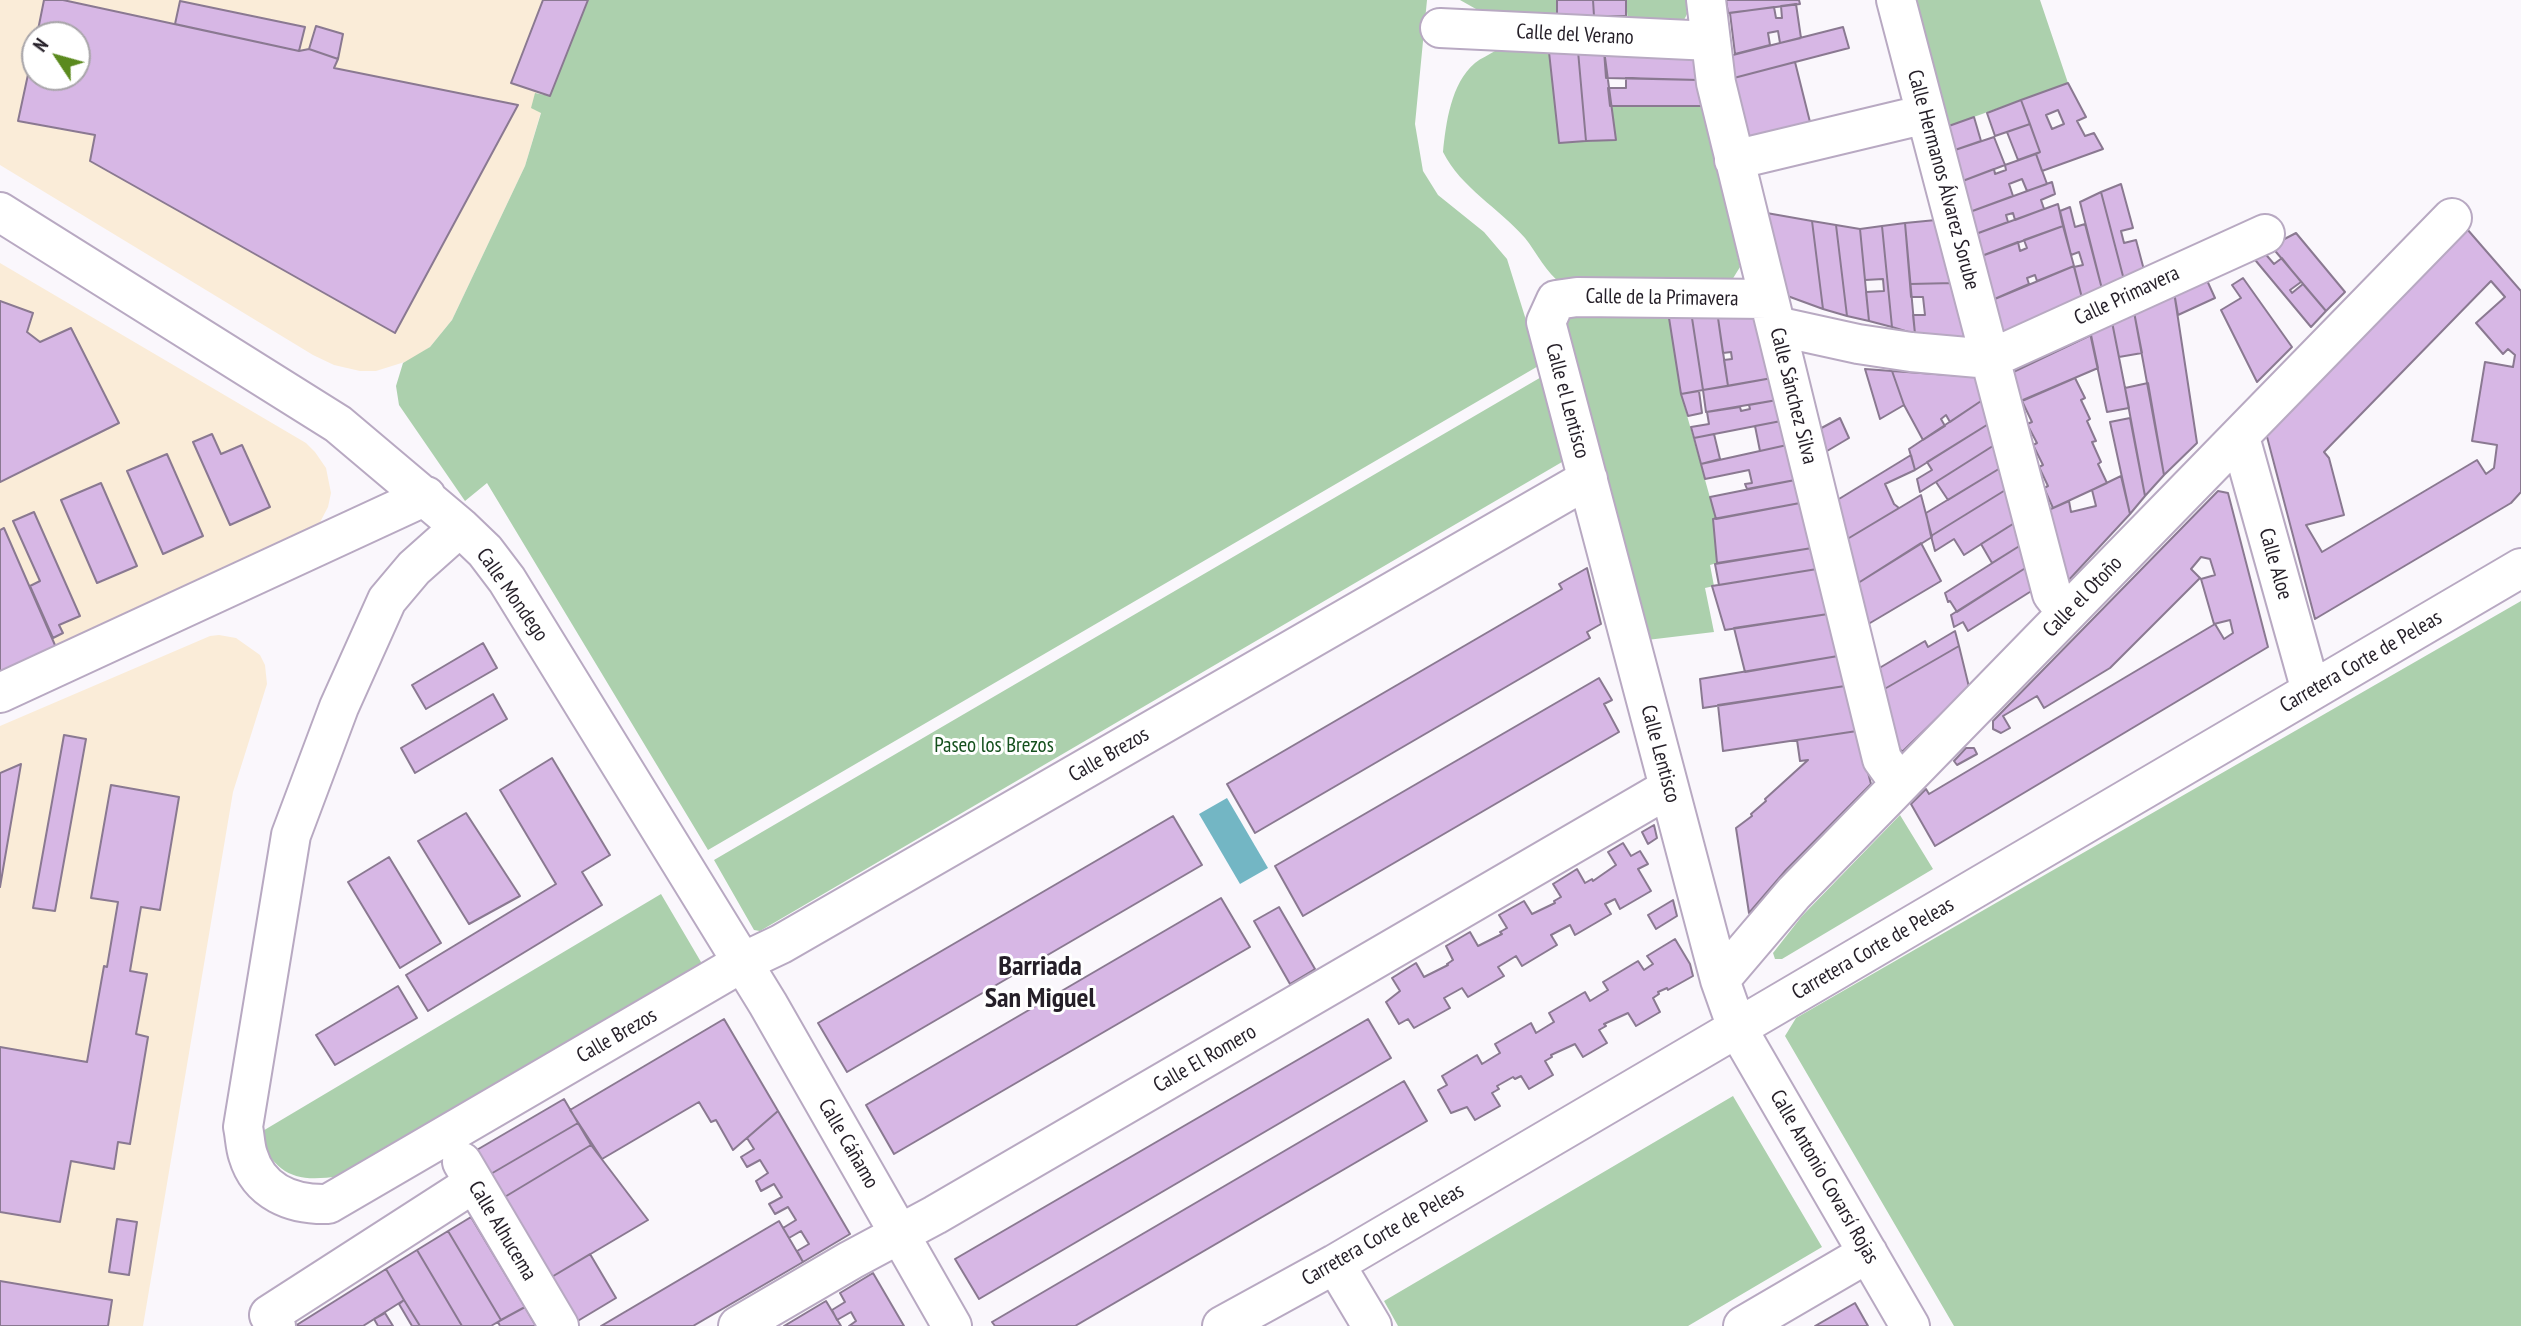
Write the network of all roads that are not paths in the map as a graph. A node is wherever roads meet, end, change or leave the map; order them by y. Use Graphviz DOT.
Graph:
graph roads {
  1 [pos="1706,0"];
  2 [pos="1896,0"];
  3 [pos="1440,28"];
  4 [pos="1711,41"];
  5 [pos="1926,114"];
  6 [pos="1734,160"];
  7 [pos="0,212"];
  8 [pos="2452,218"];
  9 [pos="2265,234"];
  10 [pos="1551,311"];
  11 [pos="1772,313"];
  12 [pos="1990,359"];
  13 [pos="2240,437"];
  14 [pos="1588,479"];
  15 [pos="426,496"];
  16 [pos="460,527"];
  17 [pos="2521,568"];
  18 [pos="2067,613"];
  19 [pos="2311,691"];
  20 [pos="0,693"];
  21 [pos="1900,784"];
  22 [pos="1670,789"];
  23 [pos="743,962"];
  24 [pos="1720,980"];
  25 [pos="1737,1028"];
  26 [pos="446,1136"];
  27 [pos="474,1183"];
  28 [pos="899,1235"];
  29 [pos="1868,1253"];
  30 [pos="1335,1264"];
  31 [pos="273,1320"];
  32 [pos="559,1326"];
  33 [pos="738,1326"];
  34 [pos="952,1326"];
  35 [pos="1222,1326"];
  36 [pos="1372,1326"];
  37 [pos="1742,1326"];
  38 [pos="1910,1326"];
  1 -- 4 [label="street, Calle Sánchez Silva"];
  2 -- 5 [label="street, Calle Hermanos Álvarez Sorube"];
  3 -- 4 [label="street, Calle del Verano"];
  4 -- 6 [label="street, Calle Sánchez Silva"];
  5 -- 6 [label="street"];
  5 -- 12 [label="street, Calle Hermanos Álvarez Sorube"];
  6 -- 11 [label="street, Calle Sánchez Silva"];
  7 -- 15 [label="street, Calle Mondego"];
  8 -- 13 [label="street, Calle el Otoño"];
  9 -- 12 [label="street, Calle Primavera"];
  10 -- 11 [label="street, Calle de la Primavera"];
  10 -- 14 [label="street, Calle el Lentisco"];
  11 -- 12 [label="street"];
  11 -- 21 [label="street, Calle Sánchez Silva"];
  12 -- 18 [label="street, Calle Hermanos Álvarez Sorube"];
  13 -- 18 [label="street, Calle el Otoño"];
  13 -- 19 [label="street, Calle Aloe"];
  14 -- 22 [label="street, Calle Lentisco"];
  14 -- 23 [label="street, Calle Brezos"];
  15 -- 16 [label="street, Calle Mondego"];
  15 -- 20 [label="street"];
  16 -- 23 [label="street, Calle Mondego"];
  16 -- 26 [label="street, Calle Brezos"];
  17 -- 19 [label="street, Carretera Corte de Peleas"];
  18 -- 21 [label="street, Calle el Otoño"];
  19 -- 25 [label="street, Carretera Corte de Peleas"];
  21 -- 24 [label="street, Calle el Otoño"];
  22 -- 24 [label="street, Calle Lentisco"];
  22 -- 28 [label="street, Calle El Romero"];
  23 -- 26 [label="street, Calle Brezos"];
  23 -- 28 [label="street, Calle Cáñamo"];
  24 -- 25 [label="street, Calle Lentisco"];
  25 -- 29 [label="street, Calle Antonio Covarsí Rojas"];
  25 -- 30 [label="street, Carretera Corte de Peleas"];
  26 -- 27 [label="street, Calle Alhucema"];
  27 -- 31 [label="street"];
  27 -- 32 [label="street, Calle Alhucema"];
  28 -- 33 [label="street, Calle El Romero"];
  28 -- 34 [label="street, Calle Cáñamo"];
  29 -- 37 [label="street"];
  29 -- 38 [label="street, Calle Antonio Covarsí Rojas"];
  30 -- 35 [label="street, Carretera Corte de Peleas"];
  30 -- 36 [label="street"];
}
